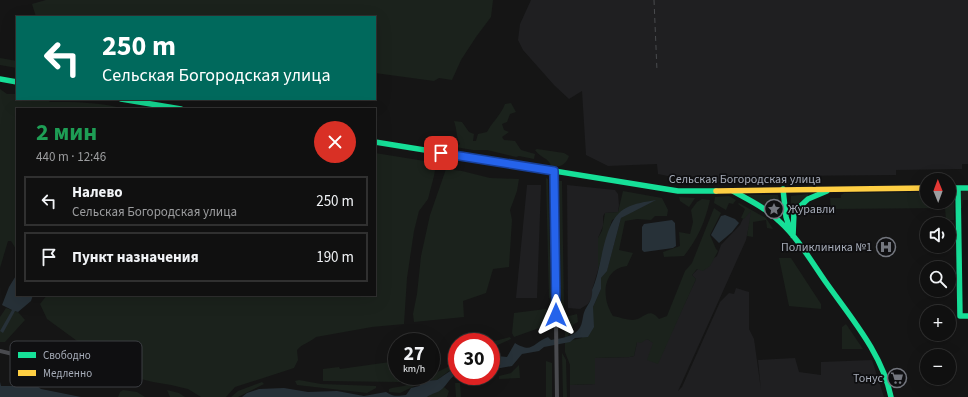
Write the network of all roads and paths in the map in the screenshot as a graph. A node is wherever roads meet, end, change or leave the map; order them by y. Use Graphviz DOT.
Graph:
graph roads {
  1 [pos="0,79"];
  2 [pos="16,82"];
  3 [pos="127,100"];
  4 [pos="174,108"];
  5 [pos="376,142"];
  6 [pos="554,171"];
  7 [pos="920,188"];
  8 [pos="958,188"];
  9 [pos="968,188"];
  10 [pos="783,189"];
  11 [pos="832,190"];
  12 [pos="733,191"];
  13 [pos="793,236"];
  14 [pos="968,316"];
  15 [pos="0,351"];
  16 [pos="10,353"];
  17 [pos="557,397"];
  18 [pos="891,397"];
  1 -- 2 [label="main road"];
  3 -- 4 [label="main road"];
  5 -- 6 [label="main road, Сельская Богородская улица"];
  6 -- 12 [label="main road, Сельская Богородская улица"];
  6 -- 17 [label="street"];
  7 -- 11 [label="main road, Сельская Богородская улица"];
  8 -- 9 [label="main road"];
  8 -- 14 [label="main road"];
  10 -- 11 [label="main road, Сельская Богородская улица"];
  10 -- 12 [label="main road, Сельская Богородская улица"];
  10 -- 13 [label="main road"];
  11 -- 13 [label="main road"];
  12 -- 13 [label="main road"];
  13 -- 18 [label="main road"];
  15 -- 16 [label="street"];
}
